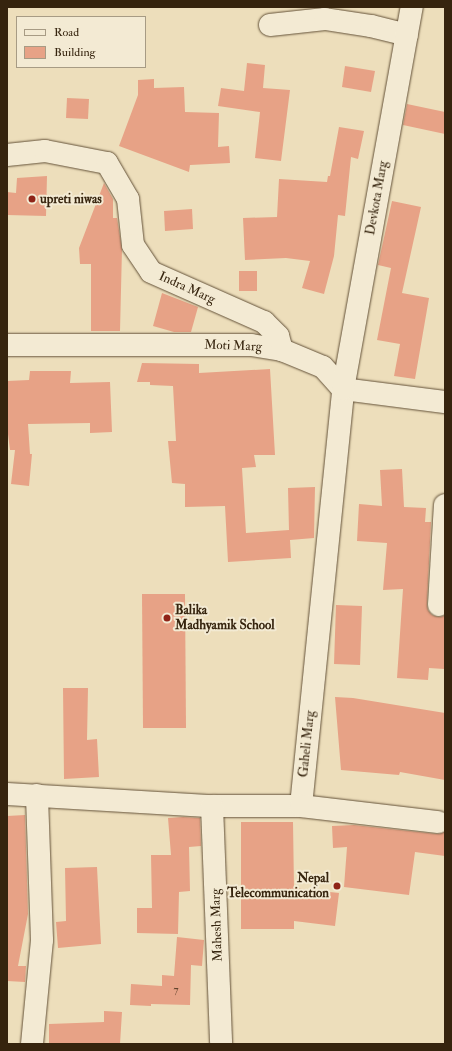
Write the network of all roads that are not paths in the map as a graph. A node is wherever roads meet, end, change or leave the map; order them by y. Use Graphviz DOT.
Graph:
graph roads {
  1 [pos="412,7"];
  2 [pos="270,25"];
  3 [pos="407,35"];
  4 [pos="7,155"];
  5 [pos="7,345"];
  6 [pos="282,350"];
  7 [pos="343,389"];
  8 [pos="445,402"];
  9 [pos="445,505"];
  10 [pos="439,605"];
  11 [pos="7,794"];
  12 [pos="37,795"];
  13 [pos="212,806"];
  14 [pos="301,806"];
  15 [pos="438,822"];
  16 [pos="32,1044"];
  17 [pos="221,1044"];
  1 -- 3 [label="street, Devkota Marg"];
  2 -- 3 [label="street"];
  3 -- 7 [label="street, Devkota Marg"];
  4 -- 6 [label="street, Indra Marg"];
  5 -- 6 [label="street, Moti Marg"];
  6 -- 7 [label="street, Moti Marg"];
  7 -- 8 [label="street"];
  7 -- 14 [label="street, Gaheli Marg"];
  9 -- 10 [label="street"];
  11 -- 12 [label="street"];
  12 -- 13 [label="street"];
  12 -- 16 [label="street"];
  13 -- 14 [label="street"];
  13 -- 17 [label="street, Mahesh Marg"];
  14 -- 15 [label="street"];
}
